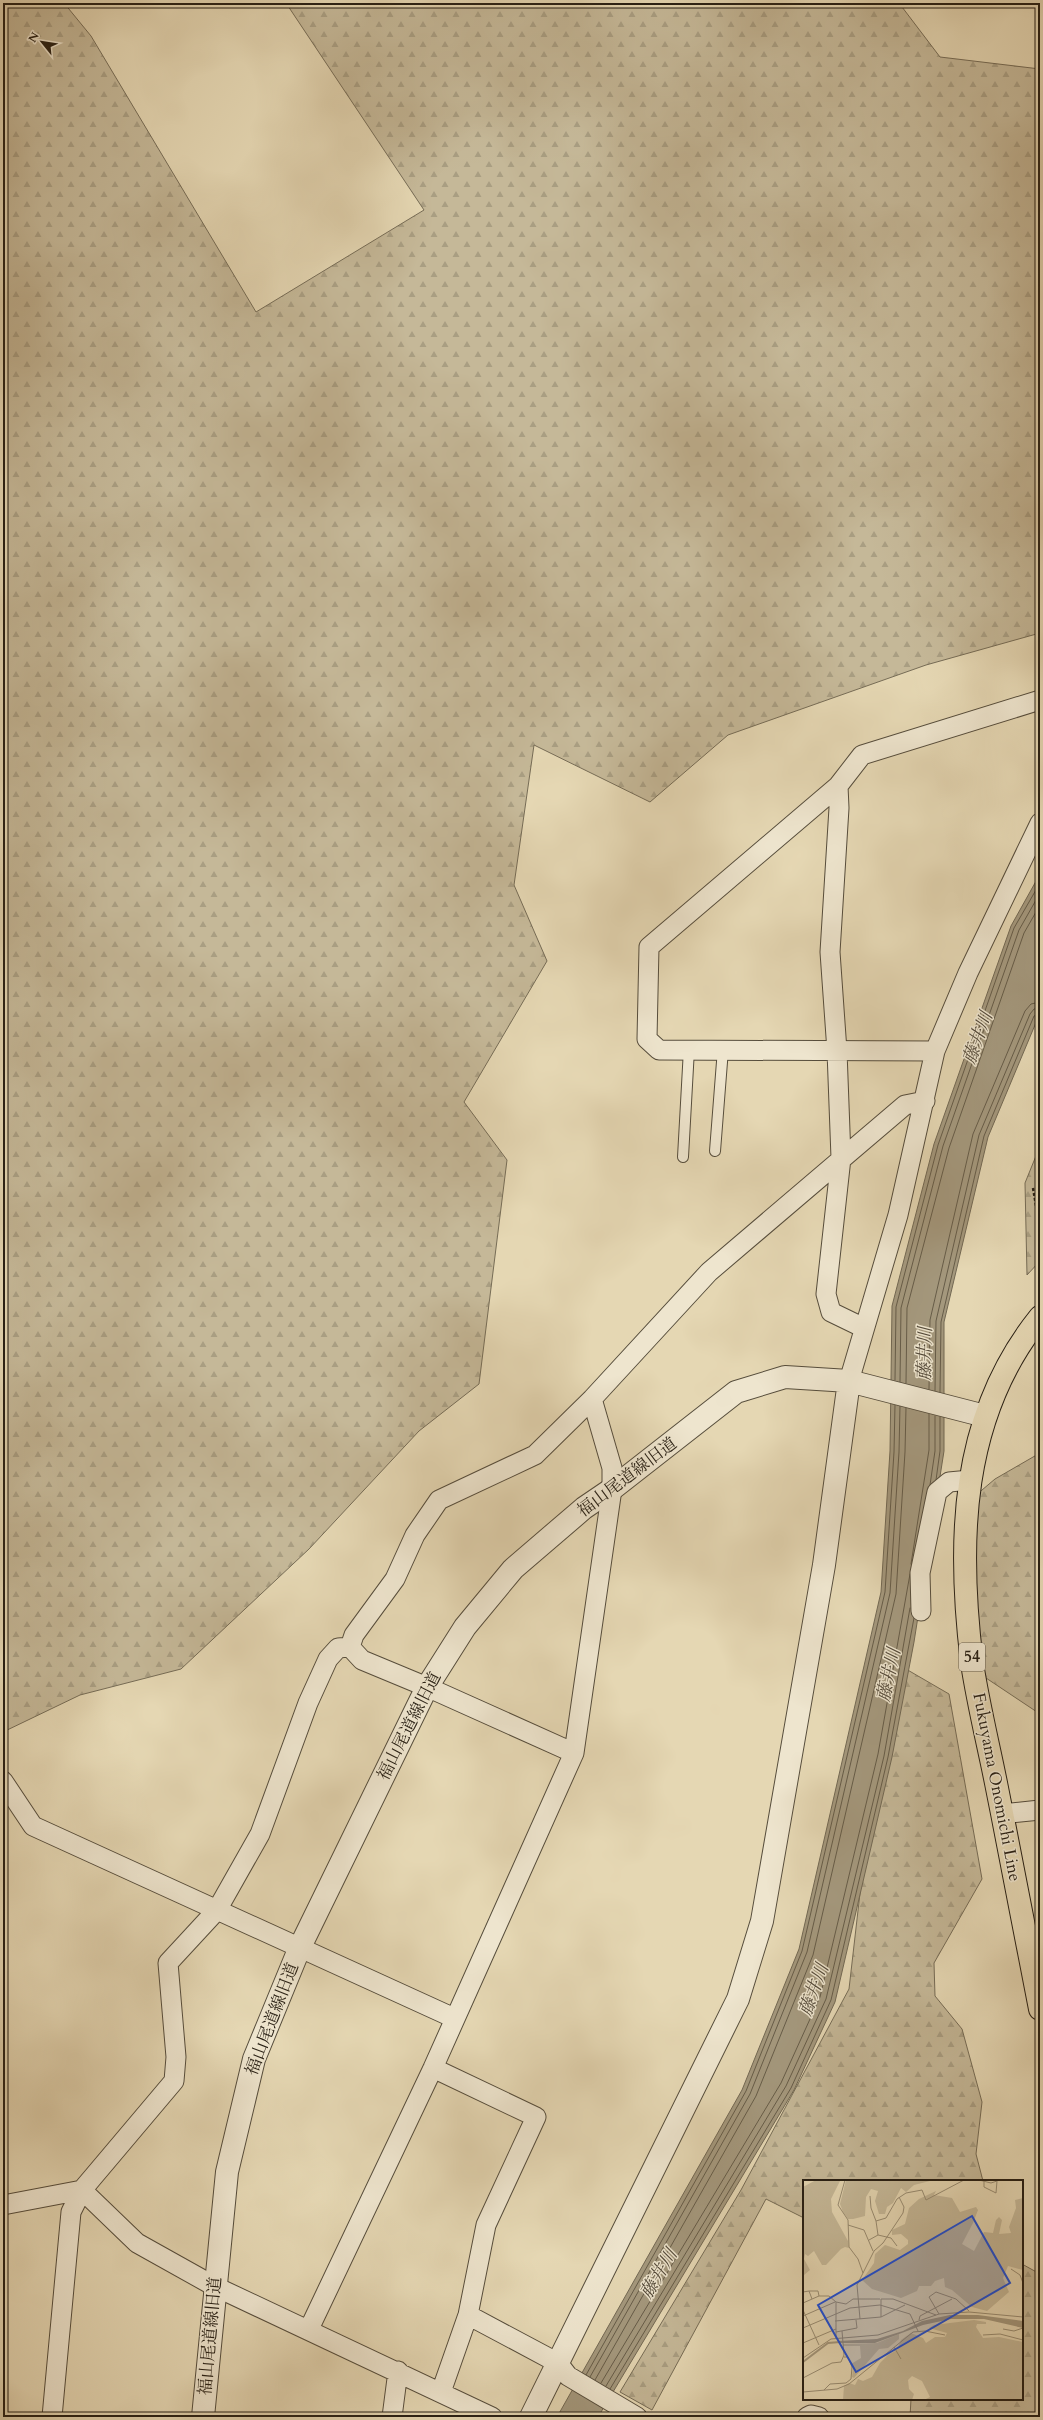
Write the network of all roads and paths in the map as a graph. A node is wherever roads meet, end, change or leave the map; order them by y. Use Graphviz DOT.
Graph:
graph roads {
  1 [pos="1040,700"];
  2 [pos="838,786"];
  3 [pos="1040,823"];
  4 [pos="689,1049"];
  5 [pos="723,1049"];
  6 [pos="837,1051"];
  7 [pos="935,1051"];
  8 [pos="925,1101"];
  9 [pos="714,1151"];
  10 [pos="683,1157"];
  11 [pos="841,1158"];
  12 [pos="1033,1188"];
  13 [pos="1040,1230"];
  14 [pos="1040,1316"];
  15 [pos="864,1328"];
  16 [pos="849,1381"];
  17 [pos="592,1399"];
  18 [pos="985,1416"];
  19 [pos="970,1480"];
  20 [pos="612,1489"];
  21 [pos="921,1611"];
  22 [pos="350,1647"];
  23 [pos="427,1687"];
  24 [pos="574,1753"];
  25 [pos="3,1781"];
  26 [pos="1040,1810"];
  27 [pos="1002,1814"];
  28 [pos="217,1910"];
  29 [pos="300,1947"];
  30 [pos="1040,2009"];
  31 [pos="454,2018"];
  32 [pos="433,2068"];
  33 [pos="82,2190"];
  34 [pos="3,2204"];
  35 [pos="214,2286"];
  36 [pos="468,2315"];
  37 [pos="309,2329"];
  38 [pos="563,2370"];
  39 [pos="398,2371"];
  40 [pos="441,2392"];
  41 [pos="629,2413"];
  42 [pos="52,2417"];
  43 [pos="203,2417"];
  44 [pos="392,2417"];
  45 [pos="492,2417"];
  46 [pos="532,2417"];
  47 [pos="807,2417"];
  48 [pos="819,2417"];
  1 -- 2 [label="street"];
  2 -- 4 [label="street"];
  2 -- 6 [label="street"];
  3 -- 7 [label="street"];
  4 -- 5 [label="street"];
  4 -- 10 [label="lane"];
  5 -- 6 [label="street"];
  5 -- 9 [label="lane"];
  6 -- 7 [label="street"];
  6 -- 11 [label="street"];
  7 -- 8 [label="street"];
  8 -- 11 [label="street"];
  8 -- 15 [label="street"];
  11 -- 15 [label="street"];
  11 -- 17 [label="street"];
  12 -- 13 [label="path"];
  14 -- 18 [label="main road, Fukuyama Onomichi Line / 54"];
  15 -- 16 [label="street"];
  16 -- 18 [label="street, 福山尾道線旧道"];
  16 -- 20 [label="street, 福山尾道線旧道"];
  16 -- 38 [label="street"];
  17 -- 20 [label="street"];
  17 -- 22 [label="street"];
  18 -- 19 [label="main road, Fukuyama Onomichi Line / 54"];
  19 -- 21 [label="street"];
  19 -- 27 [label="main road, Fukuyama Onomichi Line / 54"];
  20 -- 23 [label="street, 福山尾道線旧道"];
  20 -- 24 [label="street"];
  22 -- 23 [label="street"];
  22 -- 28 [label="street"];
  23 -- 24 [label="street"];
  23 -- 29 [label="street, 福山尾道線旧道"];
  24 -- 31 [label="street"];
  25 -- 28 [label="street"];
  26 -- 27 [label="street"];
  27 -- 30 [label="main road, Fukuyama Onomichi Line / 54"];
  28 -- 29 [label="street"];
  28 -- 33 [label="street"];
  29 -- 31 [label="street"];
  29 -- 35 [label="street, 福山尾道線旧道"];
  31 -- 32 [label="street"];
  32 -- 36 [label="street"];
  32 -- 37 [label="street"];
  33 -- 34 [label="street"];
  33 -- 35 [label="street"];
  33 -- 42 [label="street"];
  35 -- 37 [label="street"];
  35 -- 43 [label="street, 福山尾道線旧道"];
  36 -- 38 [label="street"];
  36 -- 40 [label="street"];
  37 -- 39 [label="street"];
  38 -- 41 [label="street"];
  38 -- 46 [label="street"];
  39 -- 40 [label="street"];
  39 -- 44 [label="street"];
  40 -- 45 [label="street"];
  47 -- 48 [label="street"];
}
